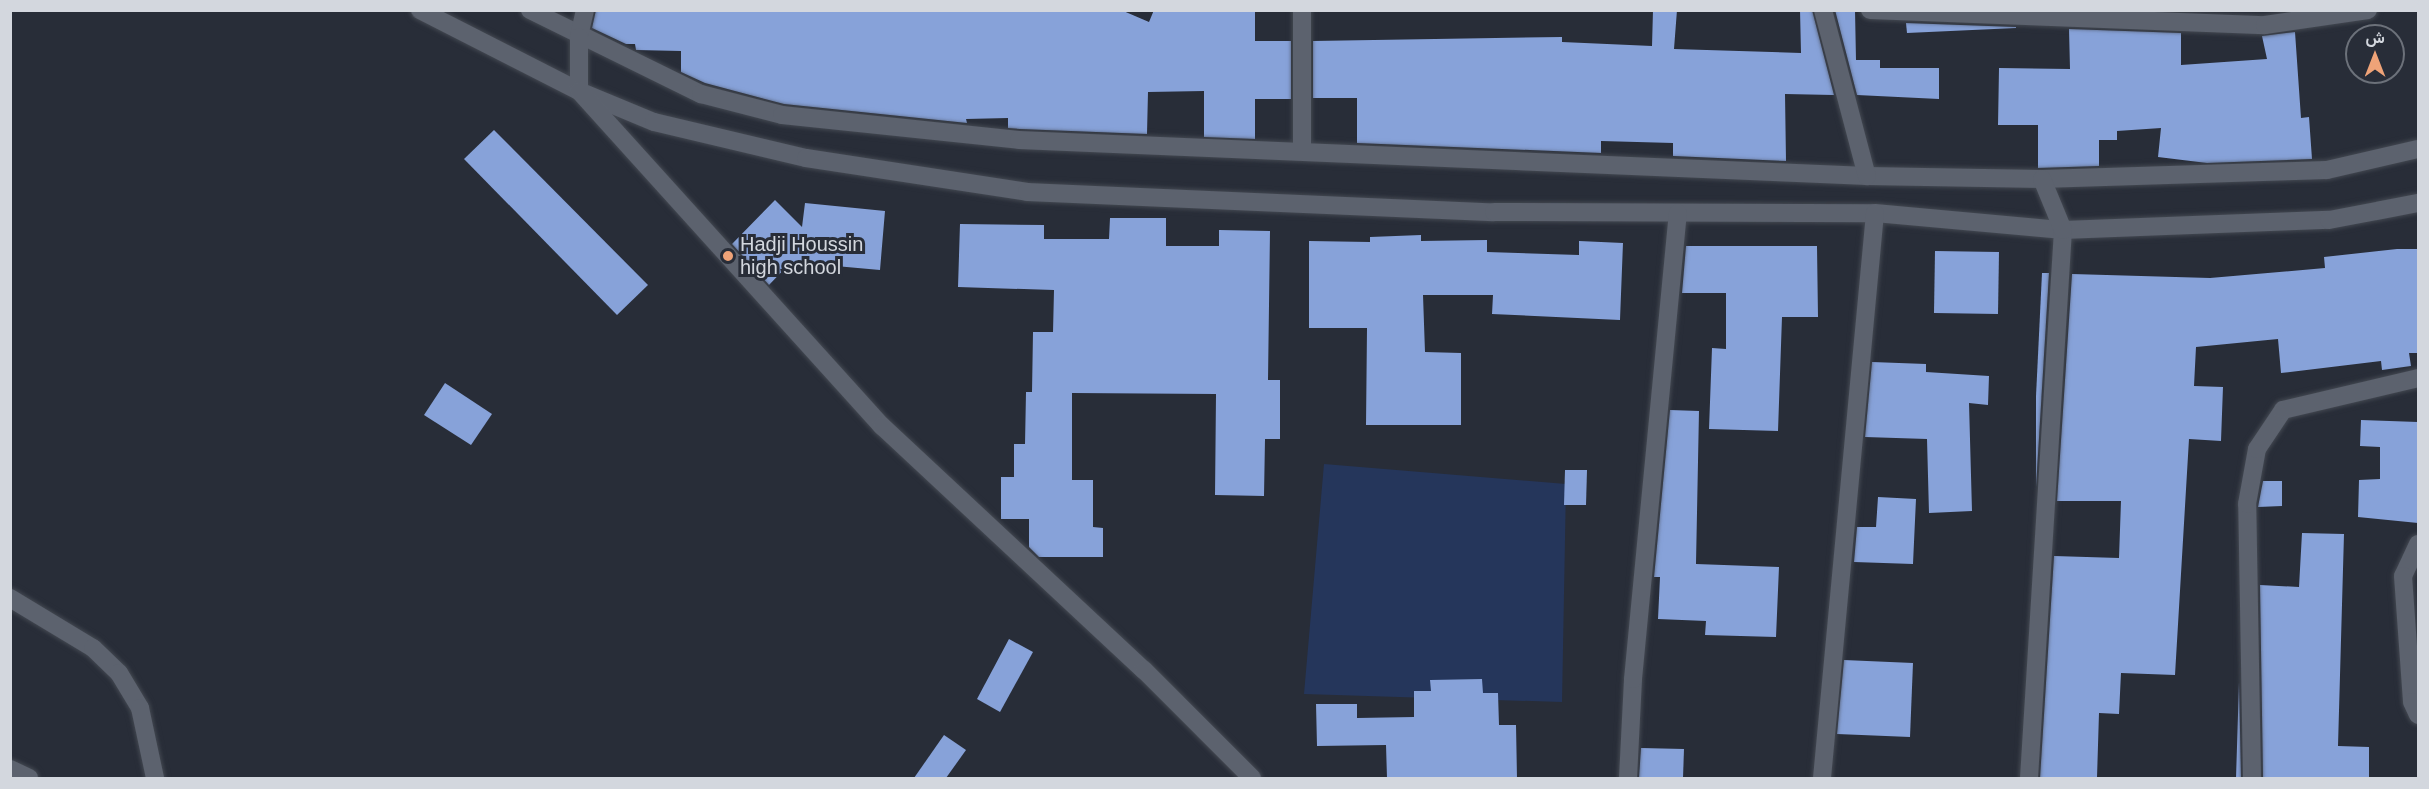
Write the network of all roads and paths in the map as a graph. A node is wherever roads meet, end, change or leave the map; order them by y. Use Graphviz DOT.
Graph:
graph roads {
  1 [pos="420,10"];
  2 [pos="531,10"];
  3 [pos="585,10"];
  4 [pos="1302,10"];
  5 [pos="1823,10"];
  6 [pos="1870,10"];
  7 [pos="2368,10"];
  8 [pos="579,37"];
  9 [pos="579,91"];
  10 [pos="2418,149"];
  11 [pos="1302,150"];
  12 [pos="1867,176"];
  13 [pos="2042,179"];
  14 [pos="2418,203"];
  15 [pos="1678,213"];
  16 [pos="1875,213"];
  17 [pos="2063,230"];
  18 [pos="2418,378"];
  19 [pos="2418,544"];
  20 [pos="10,598"];
  21 [pos="2418,715"];
  22 [pos="10,770"];
  23 [pos="29,778"];
  24 [pos="155,778"];
  25 [pos="1252,778"];
  26 [pos="1628,778"];
  27 [pos="1822,778"];
  28 [pos="2029,778"];
  29 [pos="2252,778"];
  1 -- 9 [label="street"];
  2 -- 8 [label="street"];
  3 -- 8 [label="street"];
  4 -- 11 [label="street"];
  5 -- 12 [label="street"];
  6 -- 7 [label="street"];
  8 -- 9 [label="street"];
  8 -- 11 [label="street"];
  9 -- 15 [label="street"];
  9 -- 25 [label="street"];
  10 -- 13 [label="street"];
  11 -- 12 [label="street"];
  12 -- 13 [label="street"];
  13 -- 17 [label="street"];
  14 -- 17 [label="street"];
  15 -- 16 [label="street"];
  15 -- 26 [label="street"];
  16 -- 17 [label="street"];
  16 -- 27 [label="street"];
  17 -- 28 [label="street"];
  18 -- 29 [label="street"];
  19 -- 21 [label="street"];
  20 -- 24 [label="street"];
  22 -- 23 [label="street"];
}
